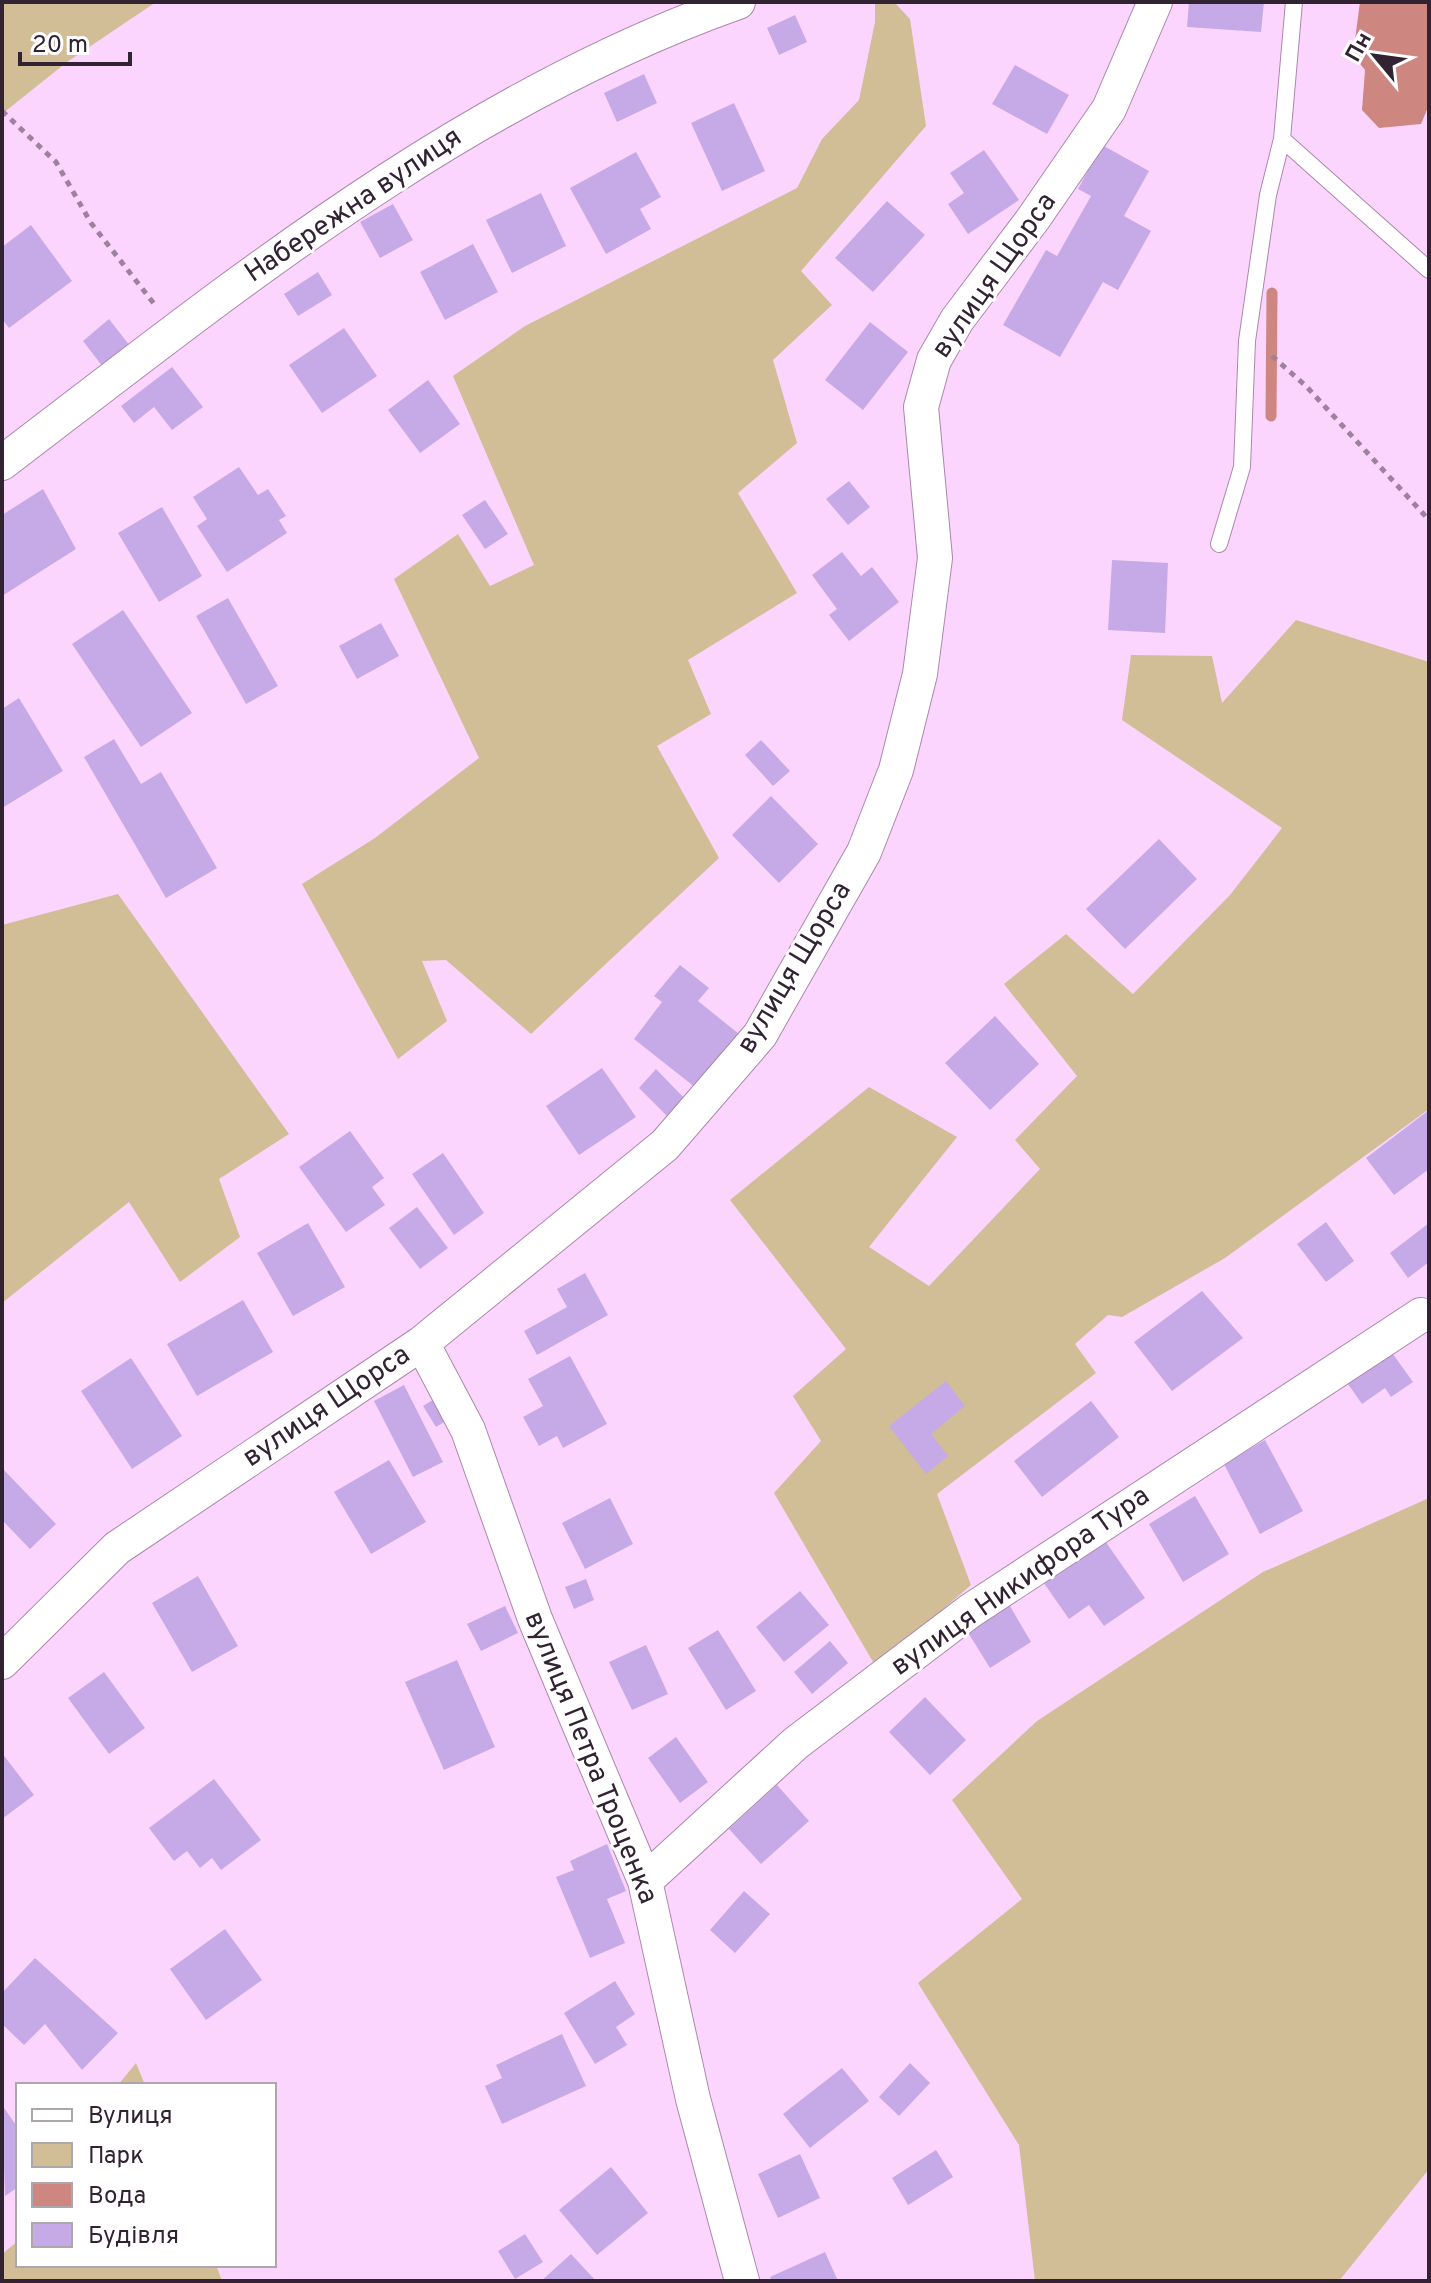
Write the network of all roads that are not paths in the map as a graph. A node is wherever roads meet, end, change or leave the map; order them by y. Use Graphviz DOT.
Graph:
graph roads {
  1 [pos="738,2"];
  2 [pos="1155,2"];
  3 [pos="1294,2"];
  4 [pos="1282,139"];
  5 [pos="1429,270"];
  6 [pos="2,463"];
  7 [pos="1219,544"];
  8 [pos="1421,1315"];
  9 [pos="422,1343"];
  10 [pos="2,1662"];
  11 [pos="645,1881"];
  12 [pos="742,2281"];
  1 -- 6 [label="street, Набережна вулиця"];
  2 -- 9 [label="street, вулиця Щорса"];
  3 -- 4 [label="lane"];
  4 -- 5 [label="lane"];
  4 -- 7 [label="lane"];
  8 -- 11 [label="street, вулиця Никифора Тура"];
  9 -- 10 [label="street, вулиця Щорса"];
  9 -- 11 [label="street, вулиця Петра Троценка"];
  11 -- 12 [label="street, вулиця Петра Троценка"];
}
